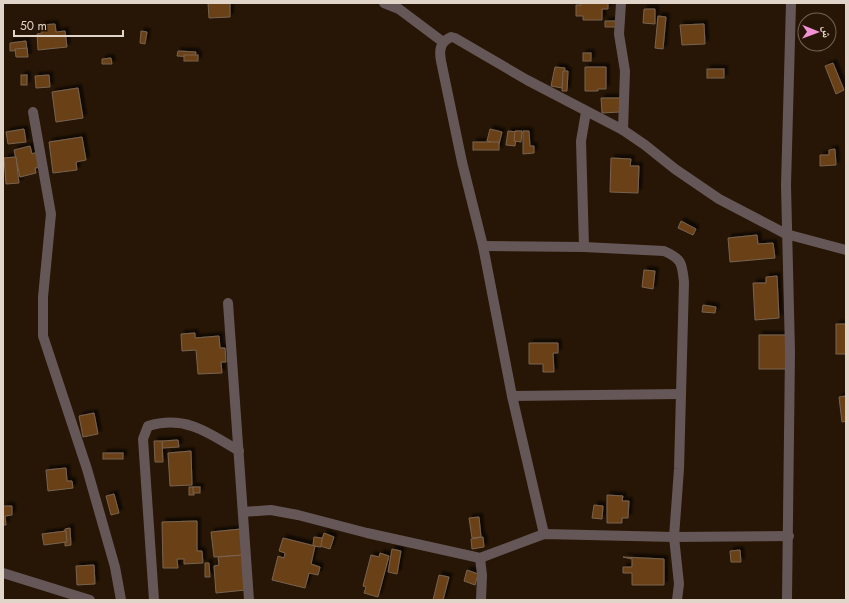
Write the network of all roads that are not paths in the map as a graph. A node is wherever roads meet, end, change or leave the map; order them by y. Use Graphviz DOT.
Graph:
graph roads {
  1 [pos="384,3"];
  2 [pos="621,3"];
  3 [pos="791,3"];
  4 [pos="443,42"];
  5 [pos="33,112"];
  6 [pos="586,112"];
  7 [pos="623,130"];
  8 [pos="786,234"];
  9 [pos="483,246"];
  10 [pos="584,247"];
  11 [pos="846,250"];
  12 [pos="228,303"];
  13 [pos="680,394"];
  14 [pos="512,396"];
  15 [pos="239,451"];
  16 [pos="244,512"];
  17 [pos="544,534"];
  18 [pos="789,536"];
  19 [pos="674,537"];
  20 [pos="480,558"];
  21 [pos="3,573"];
  22 [pos="90,600"];
  23 [pos="121,600"];
  24 [pos="154,600"];
  25 [pos="249,600"];
  26 [pos="481,600"];
  27 [pos="678,600"];
  28 [pos="787,600"];
  1 -- 4 [label="street"];
  2 -- 7 [label="street"];
  3 -- 8 [label="street"];
  4 -- 6 [label="street"];
  4 -- 9 [label="street"];
  5 -- 23 [label="street"];
  6 -- 7 [label="street"];
  6 -- 10 [label="street"];
  7 -- 8 [label="street"];
  8 -- 11 [label="street"];
  8 -- 18 [label="street"];
  9 -- 10 [label="street"];
  9 -- 14 [label="street"];
  10 -- 13 [label="street"];
  12 -- 15 [label="street"];
  13 -- 14 [label="street"];
  13 -- 19 [label="street"];
  14 -- 17 [label="street"];
  15 -- 16 [label="street"];
  15 -- 24 [label="street"];
  16 -- 20 [label="street"];
  16 -- 25 [label="street"];
  17 -- 19 [label="street"];
  17 -- 20 [label="street"];
  18 -- 19 [label="street"];
  18 -- 28 [label="street"];
  19 -- 27 [label="street"];
  20 -- 26 [label="street"];
  21 -- 22 [label="street"];
}
